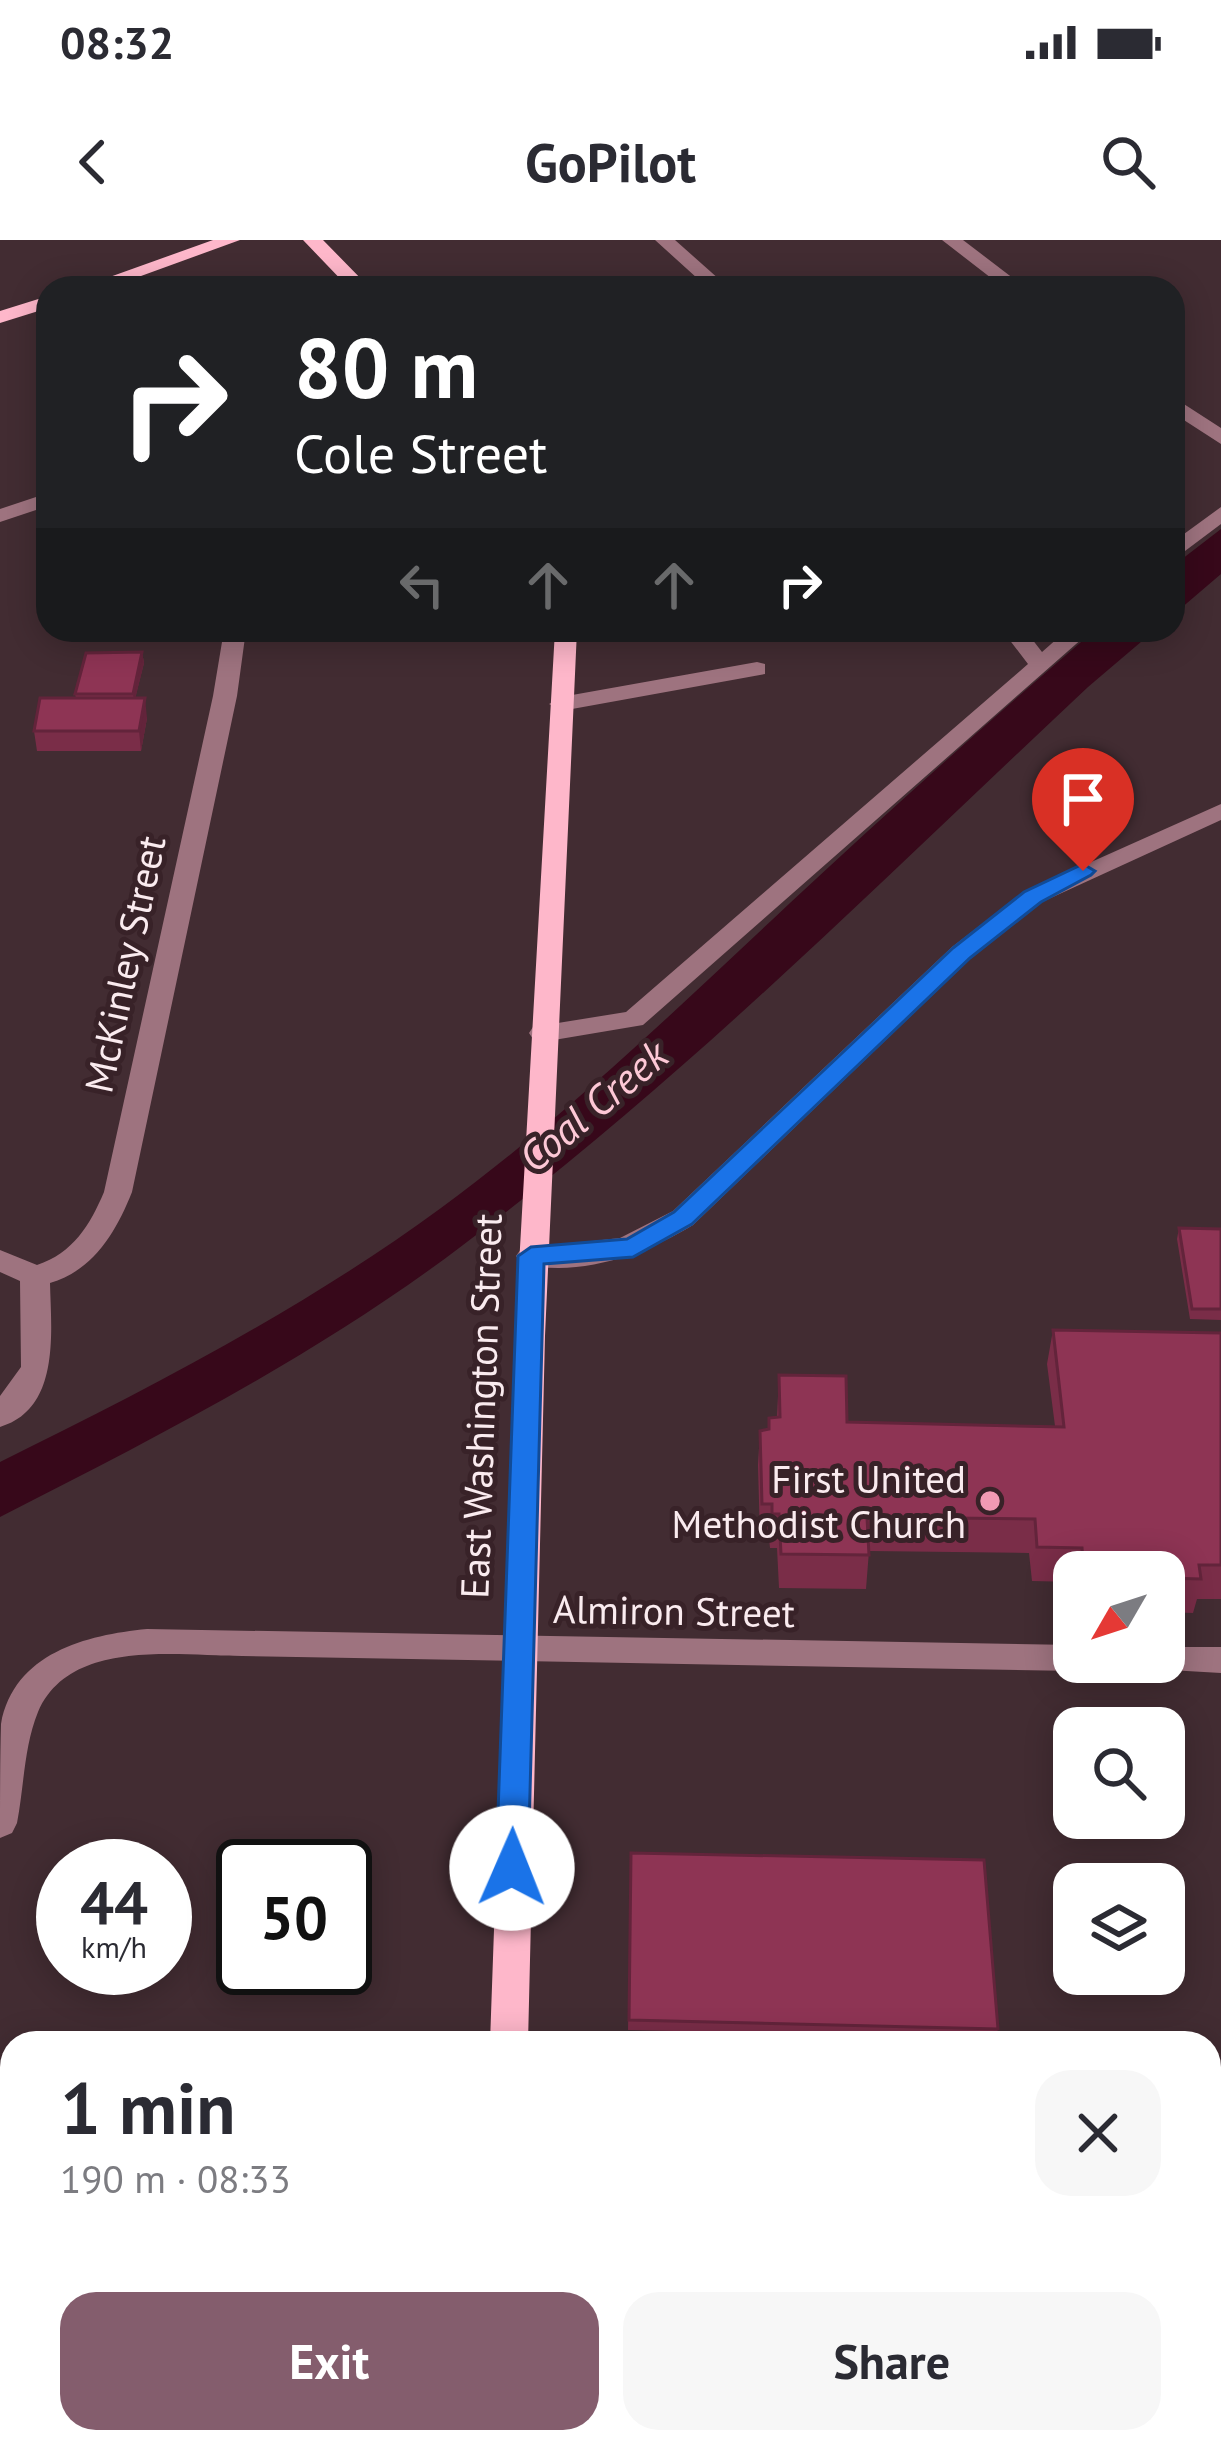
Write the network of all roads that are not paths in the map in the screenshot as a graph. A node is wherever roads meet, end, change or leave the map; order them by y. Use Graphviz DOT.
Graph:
graph roads {
  1 [pos="231,240"];
  2 [pos="312,240"];
  3 [pos="664,240"];
  4 [pos="950,240"];
  5 [pos="124,276"];
  6 [pos="348,276"];
  7 [pos="705,276"];
  8 [pos="1000,276"];
  9 [pos="36,306"];
  10 [pos="0,317"];
  11 [pos="1185,412"];
  12 [pos="1221,438"];
  13 [pos="36,503"];
  14 [pos="1221,513"];
  15 [pos="0,516"];
  16 [pos="1185,543"];
  17 [pos="233,642"];
  18 [pos="565,642"];
  19 [pos="1023,642"];
  20 [pos="1067,642"];
  21 [pos="1040,664"];
  22 [pos="757,669"];
  23 [pos="561,704"];
  24 [pos="1221,811"];
  25 [pos="542,1033"];
  26 [pos="531,1256"];
  27 [pos="0,1260"];
  28 [pos="35,1276"];
  29 [pos="0,1416"];
  30 [pos="516,1650"];
  31 [pos="1053,1658"];
  32 [pos="1185,1660"];
  33 [pos="1221,1660"];
  34 [pos="0,1823"];
  35 [pos="509,2031"];
  1 -- 5 [label="main road"];
  2 -- 6 [label="main road"];
  3 -- 7 [label="street"];
  4 -- 8 [label="street"];
  9 -- 10 [label="main road"];
  11 -- 12 [label="street"];
  13 -- 15 [label="street"];
  14 -- 16 [label="street"];
  17 -- 28 [label="street, McKinley Street"];
  18 -- 23 [label="main road, East Washington Street"];
  19 -- 21 [label="street"];
  20 -- 21 [label="street"];
  21 -- 25 [label="street"];
  22 -- 23 [label="street"];
  23 -- 25 [label="main road, East Washington Street"];
  24 -- 26 [label="street"];
  25 -- 26 [label="main road, East Washington Street"];
  26 -- 30 [label="main road, East Washington Street"];
  27 -- 28 [label="street"];
  28 -- 29 [label="street"];
  30 -- 31 [label="street, Almiron Street"];
  30 -- 34 [label="street, Almiron Street"];
  30 -- 35 [label="main road, East Washington Street"];
  32 -- 33 [label="street"];
}
